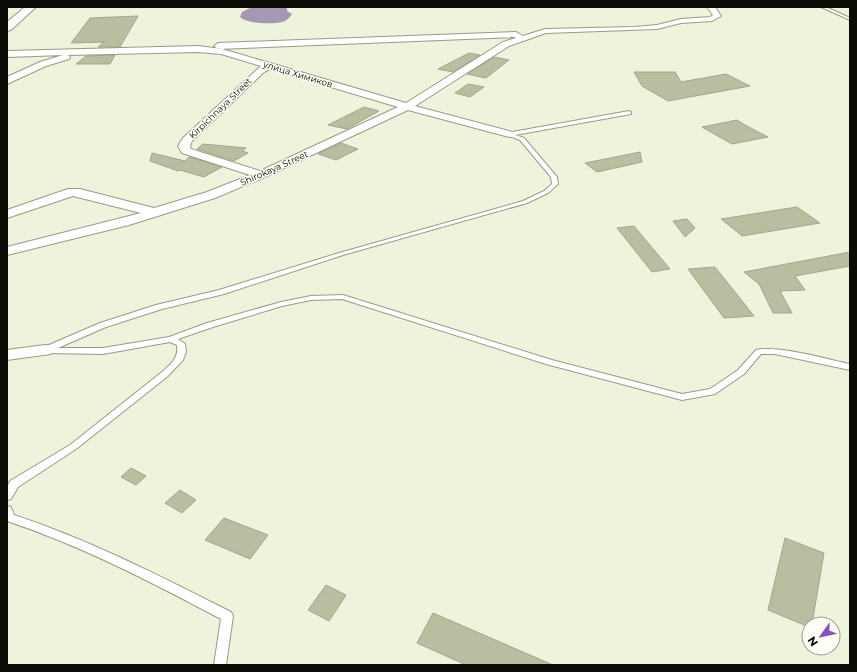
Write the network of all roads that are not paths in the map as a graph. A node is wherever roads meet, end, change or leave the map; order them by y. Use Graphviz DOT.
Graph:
graph roads {
  1 [pos="31,7"];
  2 [pos="711,7"];
  3 [pos="823,7"];
  4 [pos="850,19"];
  5 [pos="7,28"];
  6 [pos="519,36"];
  7 [pos="198,49"];
  8 [pos="83,51"];
  9 [pos="7,54"];
  10 [pos="269,66"];
  11 [pos="7,81"];
  12 [pos="407,107"];
  13 [pos="629,113"];
  14 [pos="509,134"];
  15 [pos="261,175"];
  16 [pos="154,212"];
  17 [pos="7,214"];
  18 [pos="7,251"];
  19 [pos="171,339"];
  20 [pos="45,350"];
  21 [pos="7,355"];
  22 [pos="850,367"];
  23 [pos="7,496"];
  24 [pos="7,510"];
  25 [pos="220,665"];
  1 -- 5 [label="street"];
  2 -- 6 [label="street"];
  3 -- 4 [label="lane"];
  6 -- 7 [label="street"];
  6 -- 12 [label="street, Shirokaya Street"];
  7 -- 8 [label="street, улица Химиков"];
  7 -- 10 [label="street, улица Химиков"];
  8 -- 9 [label="street, улица Химиков"];
  8 -- 11 [label="street"];
  10 -- 12 [label="street, улица Химиков"];
  10 -- 15 [label="street, Kirpichnaya Street"];
  12 -- 14 [label="street, улица Химиков"];
  12 -- 15 [label="street, Shirokaya Street"];
  13 -- 14 [label="lane"];
  14 -- 20 [label="lane"];
  15 -- 16 [label="street, Shirokaya Street"];
  16 -- 17 [label="street"];
  16 -- 18 [label="street, Shirokaya Street"];
  19 -- 20 [label="lane"];
  19 -- 22 [label="lane"];
  19 -- 23 [label="lane"];
  20 -- 21 [label="street"];
  24 -- 25 [label="lane"];
}
